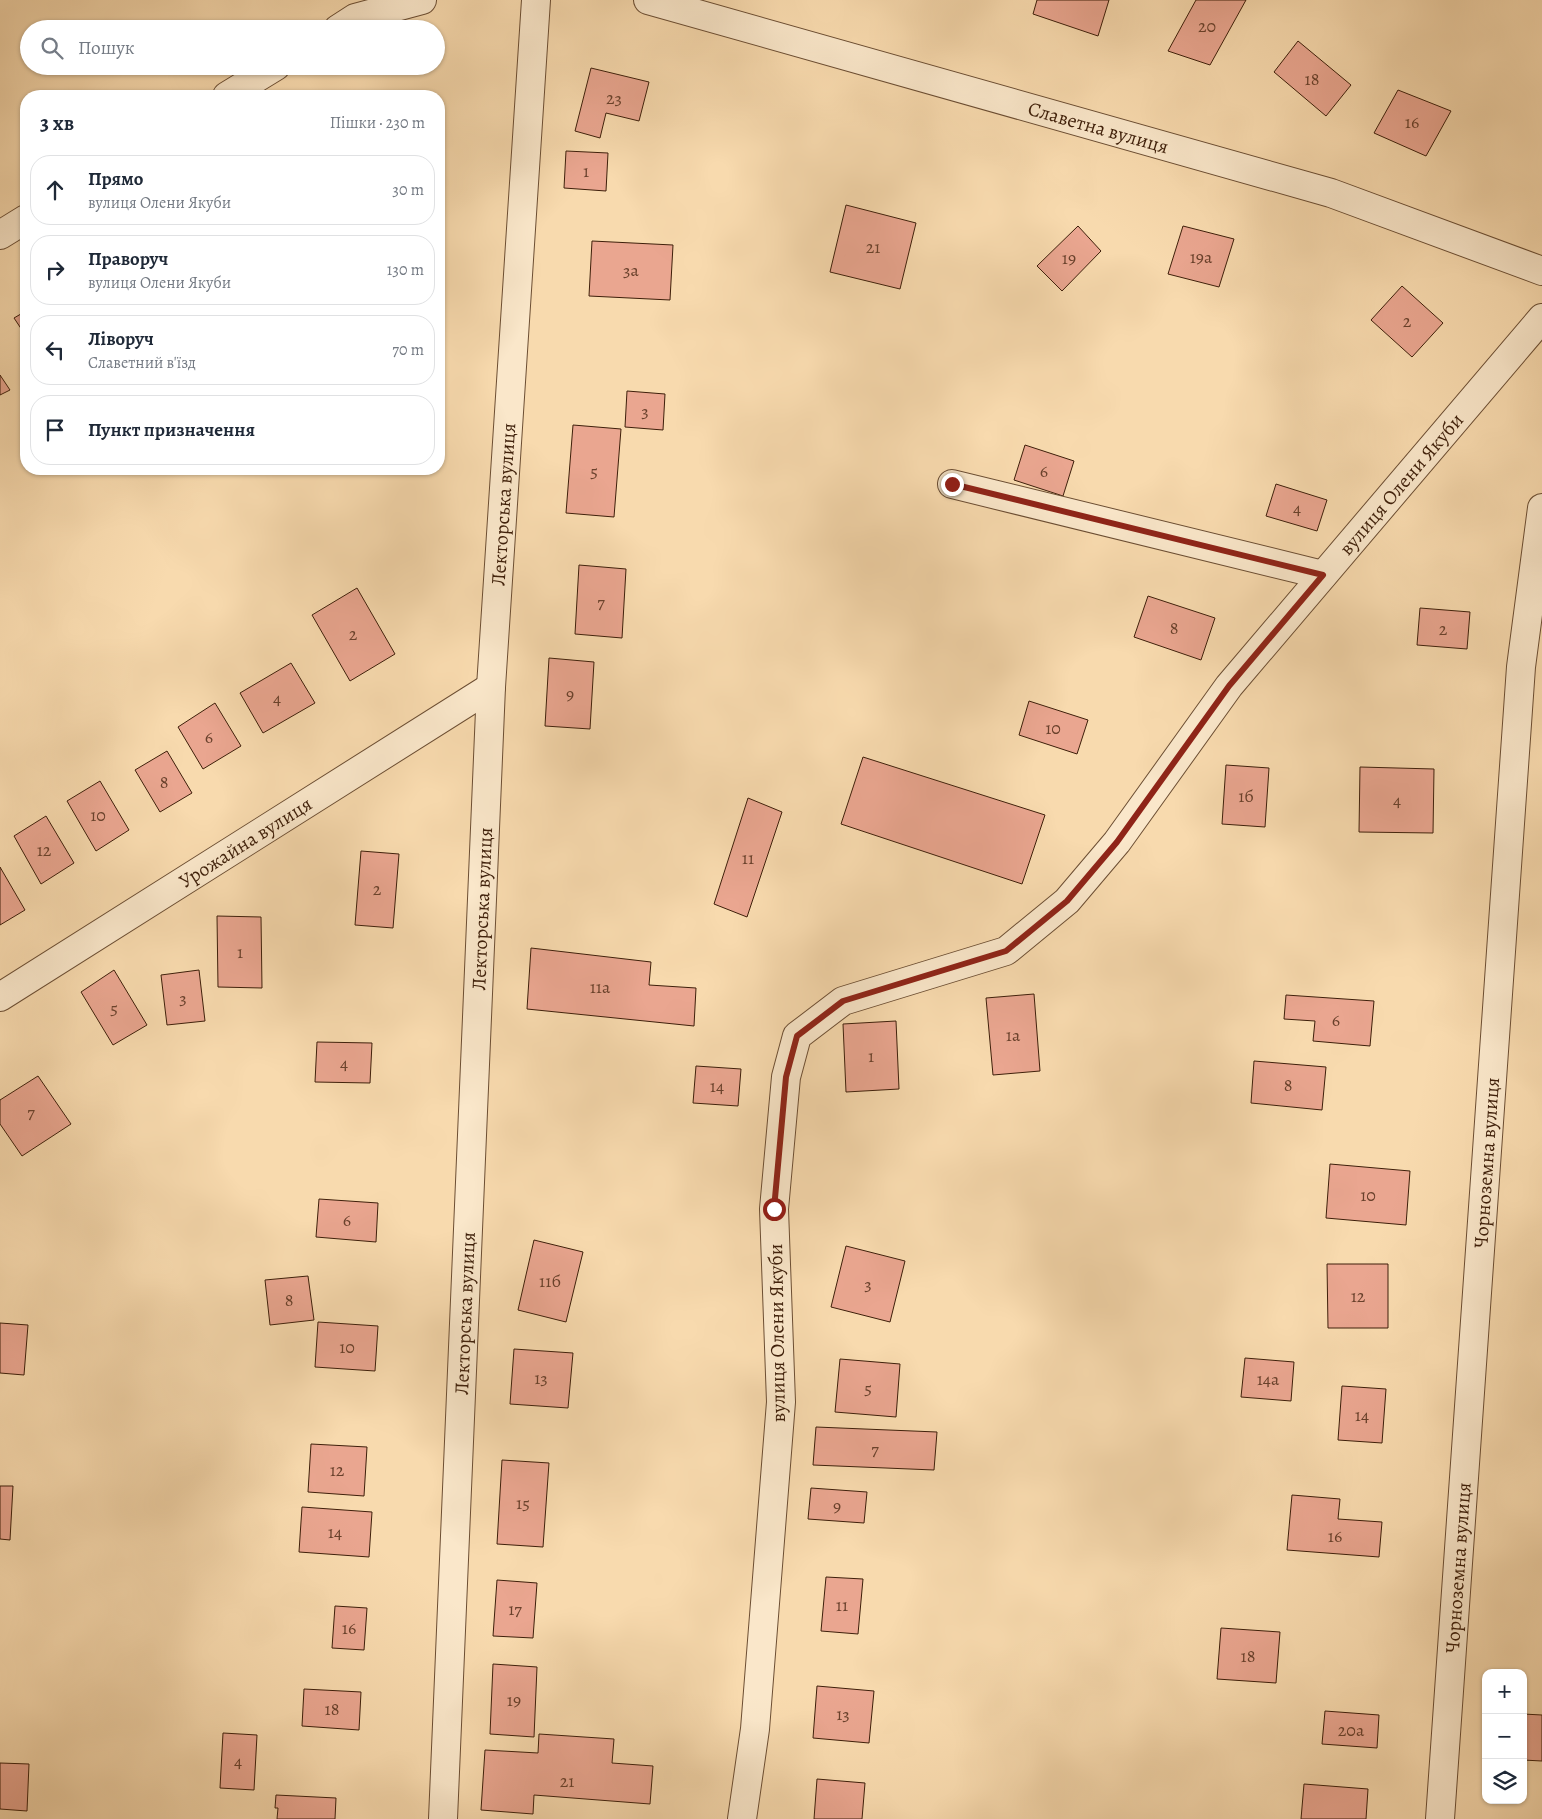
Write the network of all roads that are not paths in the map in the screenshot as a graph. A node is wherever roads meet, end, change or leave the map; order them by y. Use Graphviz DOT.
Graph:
graph roads {
  1 [pos="422,0"];
  2 [pos="536,0"];
  3 [pos="648,0"];
  4 [pos="353,20"];
  5 [pos="261,75"];
  6 [pos="237,90"];
  7 [pos="20,223"];
  8 [pos="0,236"];
  9 [pos="1542,271"];
  10 [pos="1542,318"];
  11 [pos="952,484"];
  12 [pos="1542,508"];
  13 [pos="1323,575"];
  14 [pos="492,687"];
  15 [pos="0,997"];
  16 [pos="443,1819"];
  17 [pos="742,1819"];
  18 [pos="1440,1819"];
  1 -- 4 [label="street"];
  2 -- 14 [label="street, Лекторська вулиця"];
  3 -- 9 [label="street, Славетна вулиця"];
  5 -- 6 [label="street"];
  7 -- 8 [label="street"];
  10 -- 13 [label="street, вулиця Олени Якуби"];
  11 -- 13 [label="street"];
  12 -- 18 [label="street, Чорноземна вулиця"];
  13 -- 17 [label="street, вулиця Олени Якуби"];
  14 -- 15 [label="street, Урожайна вулиця"];
  14 -- 16 [label="street, Лекторська вулиця"];
}
